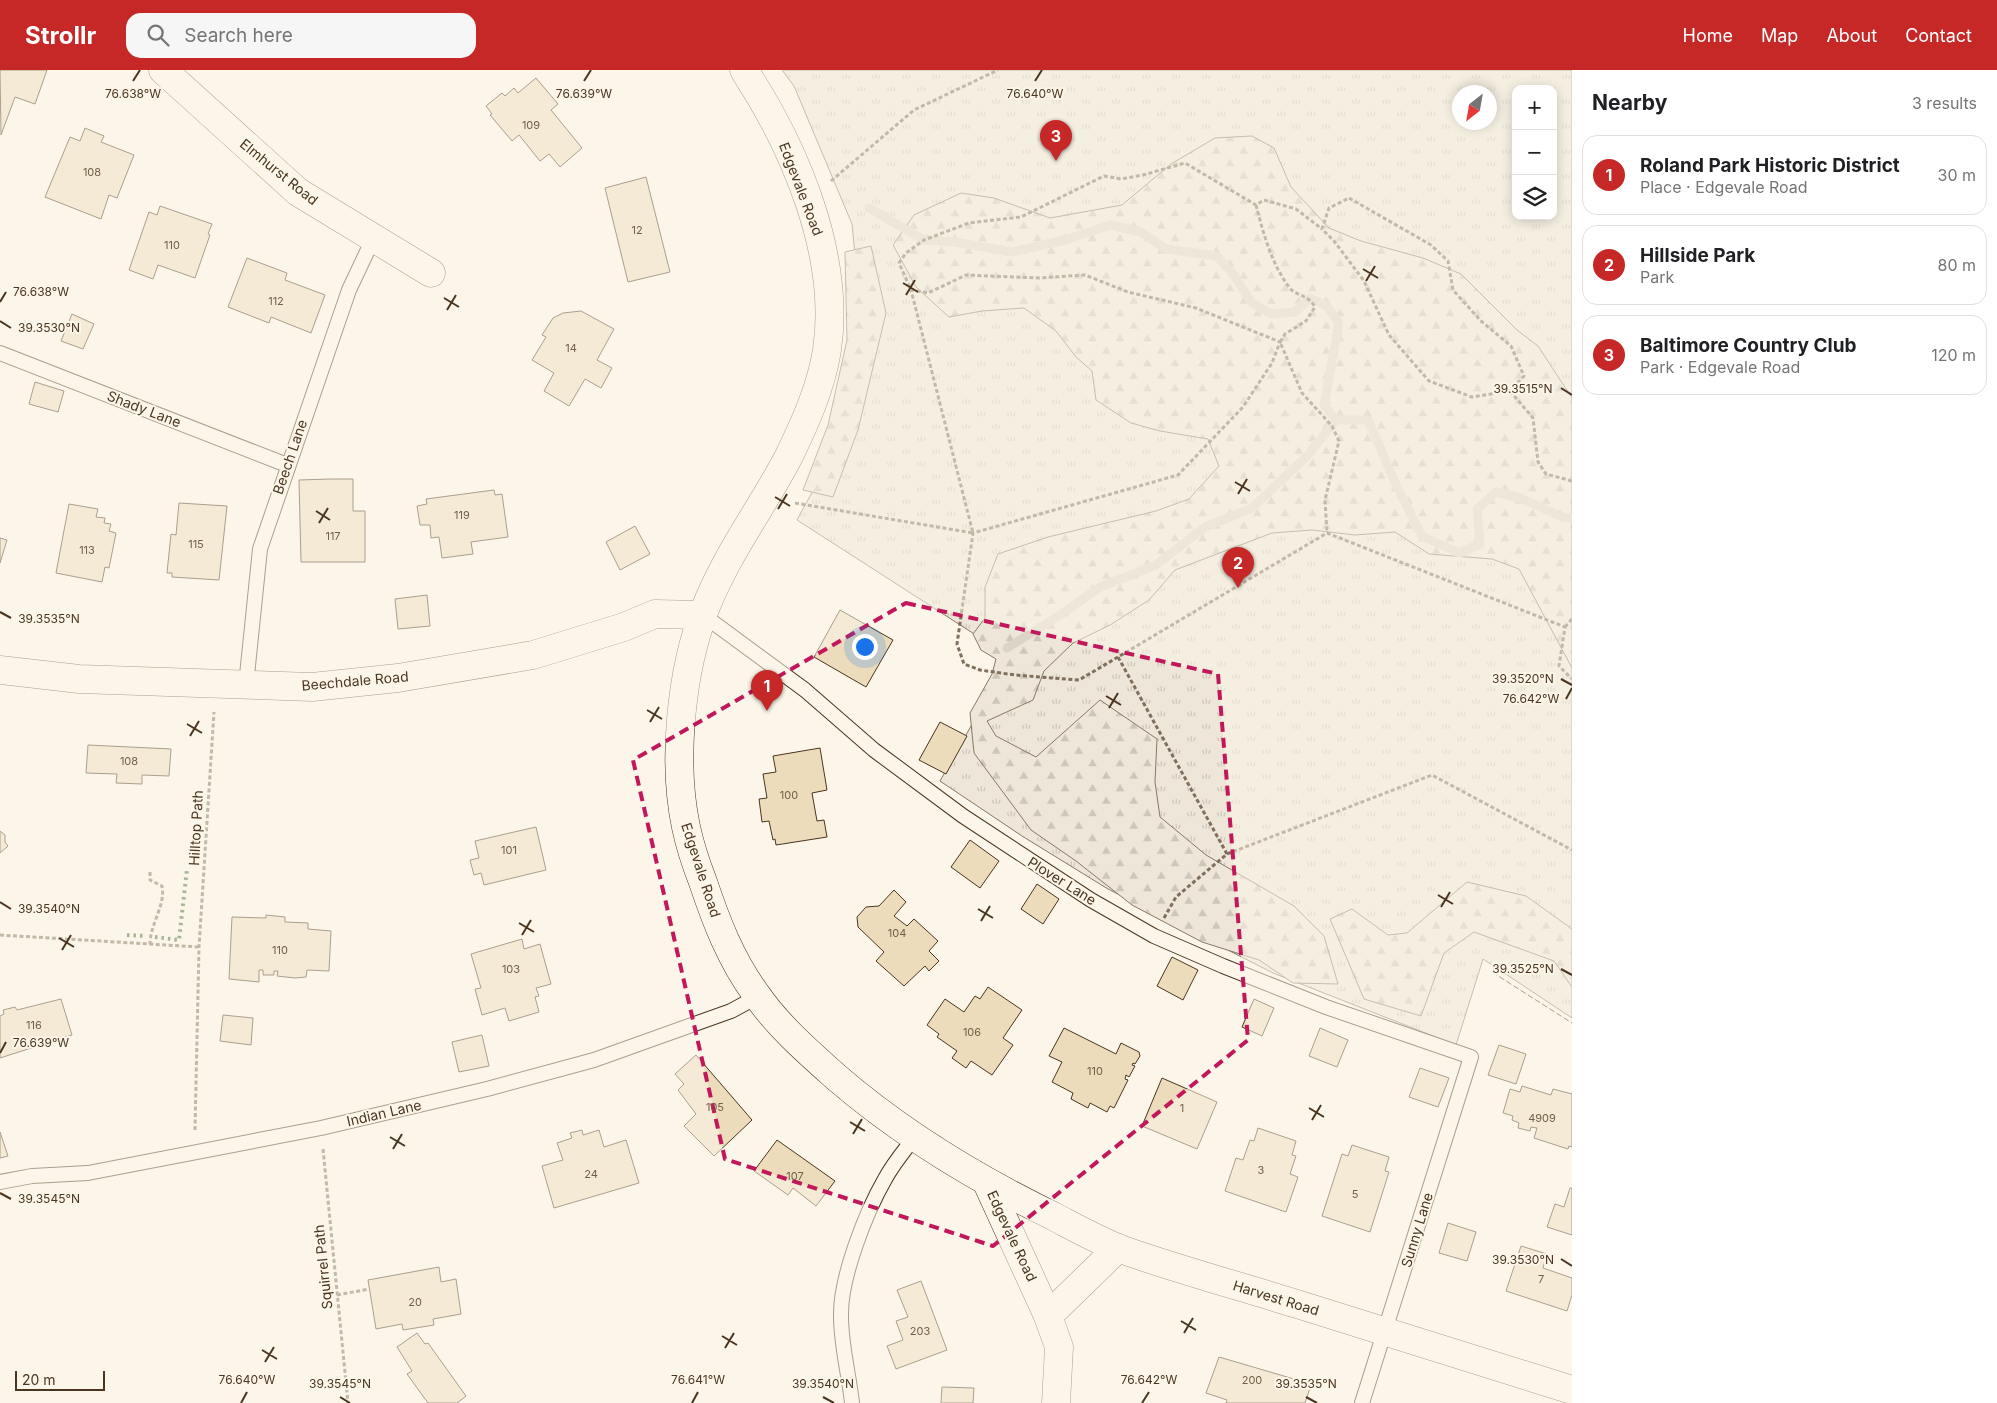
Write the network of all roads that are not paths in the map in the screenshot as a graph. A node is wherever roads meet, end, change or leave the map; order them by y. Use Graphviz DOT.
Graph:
graph roads {
  1 [pos="163,70"];
  2 [pos="744,70"];
  3 [pos="373,239"];
  4 [pos="432,273"];
  5 [pos="0,353"];
  6 [pos="287,465"];
  7 [pos="703,614"];
  8 [pos="0,670"];
  9 [pos="246,685"];
  10 [pos="757,997"];
  11 [pos="1472,1057"];
  12 [pos="914,1138"];
  13 [pos="0,1182"];
  14 [pos="988,1185"];
  15 [pos="1118,1248"];
  16 [pos="1048,1316"];
  17 [pos="1385,1332"];
  18 [pos="1572,1390"];
  19 [pos="852,1403"];
  20 [pos="1056,1403"];
  21 [pos="1362,1403"];
  1 -- 3 [label="street, Elmhurst Road"];
  2 -- 7 [label="street, Edgevale Road"];
  3 -- 4 [label="street, Elmhurst Road"];
  3 -- 6 [label="lane, Beech Lane"];
  5 -- 6 [label="lane, Shady Lane"];
  6 -- 9 [label="lane, Beech Lane"];
  7 -- 9 [label="street, Beechdale Road"];
  7 -- 10 [label="street, Edgevale Road"];
  7 -- 11 [label="lane, Plover Lane"];
  8 -- 9 [label="street, Beechdale Road"];
  10 -- 12 [label="street, Edgevale Road"];
  10 -- 13 [label="lane, Indian Lane"];
  11 -- 17 [label="lane, Sunny Lane"];
  12 -- 14 [label="street, Edgevale Road"];
  12 -- 19 [label="lane"];
  14 -- 15 [label="street, Harvest Road"];
  14 -- 16 [label="street, Edgevale Road"];
  15 -- 16 [label="street"];
  15 -- 17 [label="street, Harvest Road"];
  16 -- 20 [label="street, Edgevale Road"];
  17 -- 18 [label="street, Harvest Road"];
  17 -- 21 [label="lane, Sunny Lane"];
}
